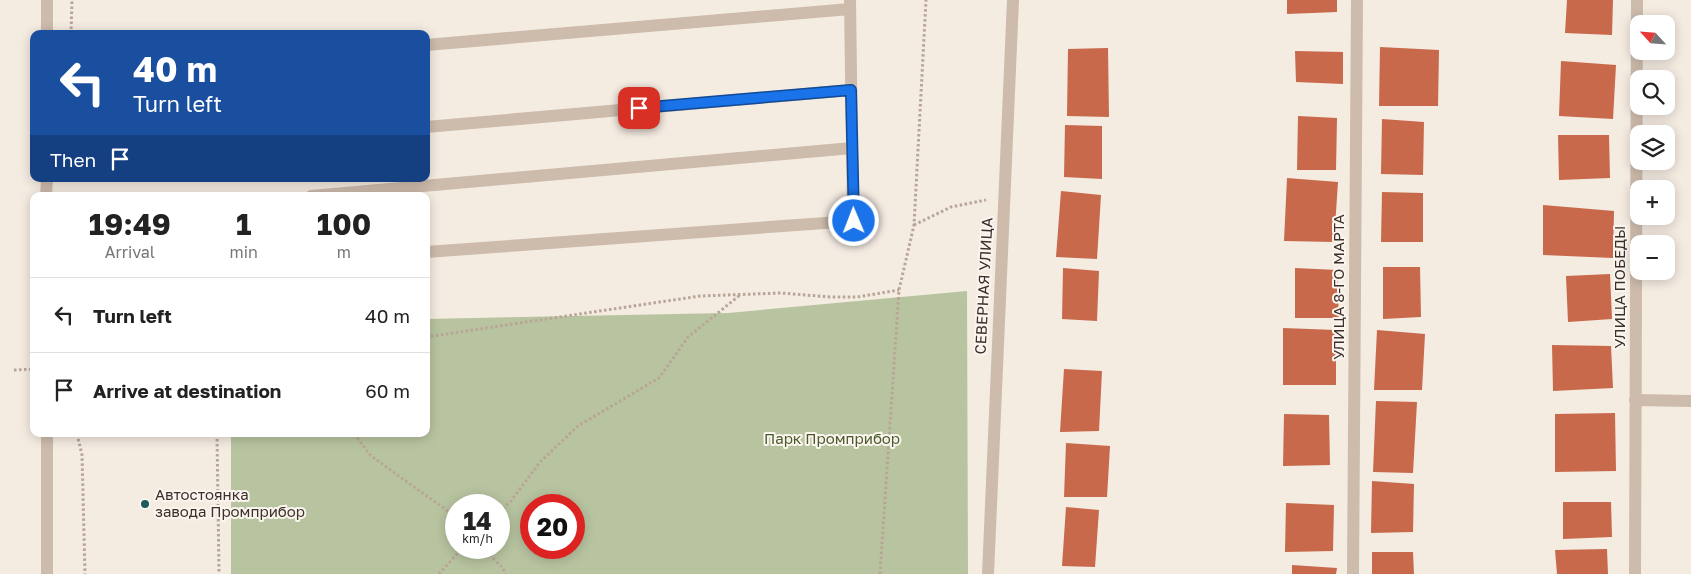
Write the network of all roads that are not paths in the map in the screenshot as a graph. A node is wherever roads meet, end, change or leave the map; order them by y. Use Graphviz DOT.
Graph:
graph roads {
  1 [pos="47,0"];
  2 [pos="1012,0"];
  3 [pos="1357,0"];
  4 [pos="1637,0"];
  5 [pos="850,5"];
  6 [pos="47,30"];
  7 [pos="430,44"];
  8 [pos="851,90"];
  9 [pos="430,126"];
  10 [pos="852,148"];
  11 [pos="356,192"];
  12 [pos="430,252"];
  13 [pos="1636,400"];
  14 [pos="1691,401"];
  15 [pos="47,437"];
  16 [pos="47,574"];
  17 [pos="988,574"];
  18 [pos="1353,574"];
  19 [pos="1635,574"];
  1 -- 6 [label="street"];
  2 -- 17 [label="street, СЕВЕРНАЯ УЛИЦА"];
  3 -- 18 [label="street, УЛИЦА 8-ГО МАРТА"];
  4 -- 13 [label="street, УЛИЦА ПОБЕДЫ"];
  5 -- 7 [label="street"];
  5 -- 8 [label="street"];
  8 -- 9 [label="street"];
  8 -- 10 [label="street"];
  10 -- 11 [label="street"];
  10 -- 12 [label="street"];
  13 -- 14 [label="street"];
  13 -- 19 [label="street, УЛИЦА ПОБЕДЫ"];
  15 -- 16 [label="street"];
}
